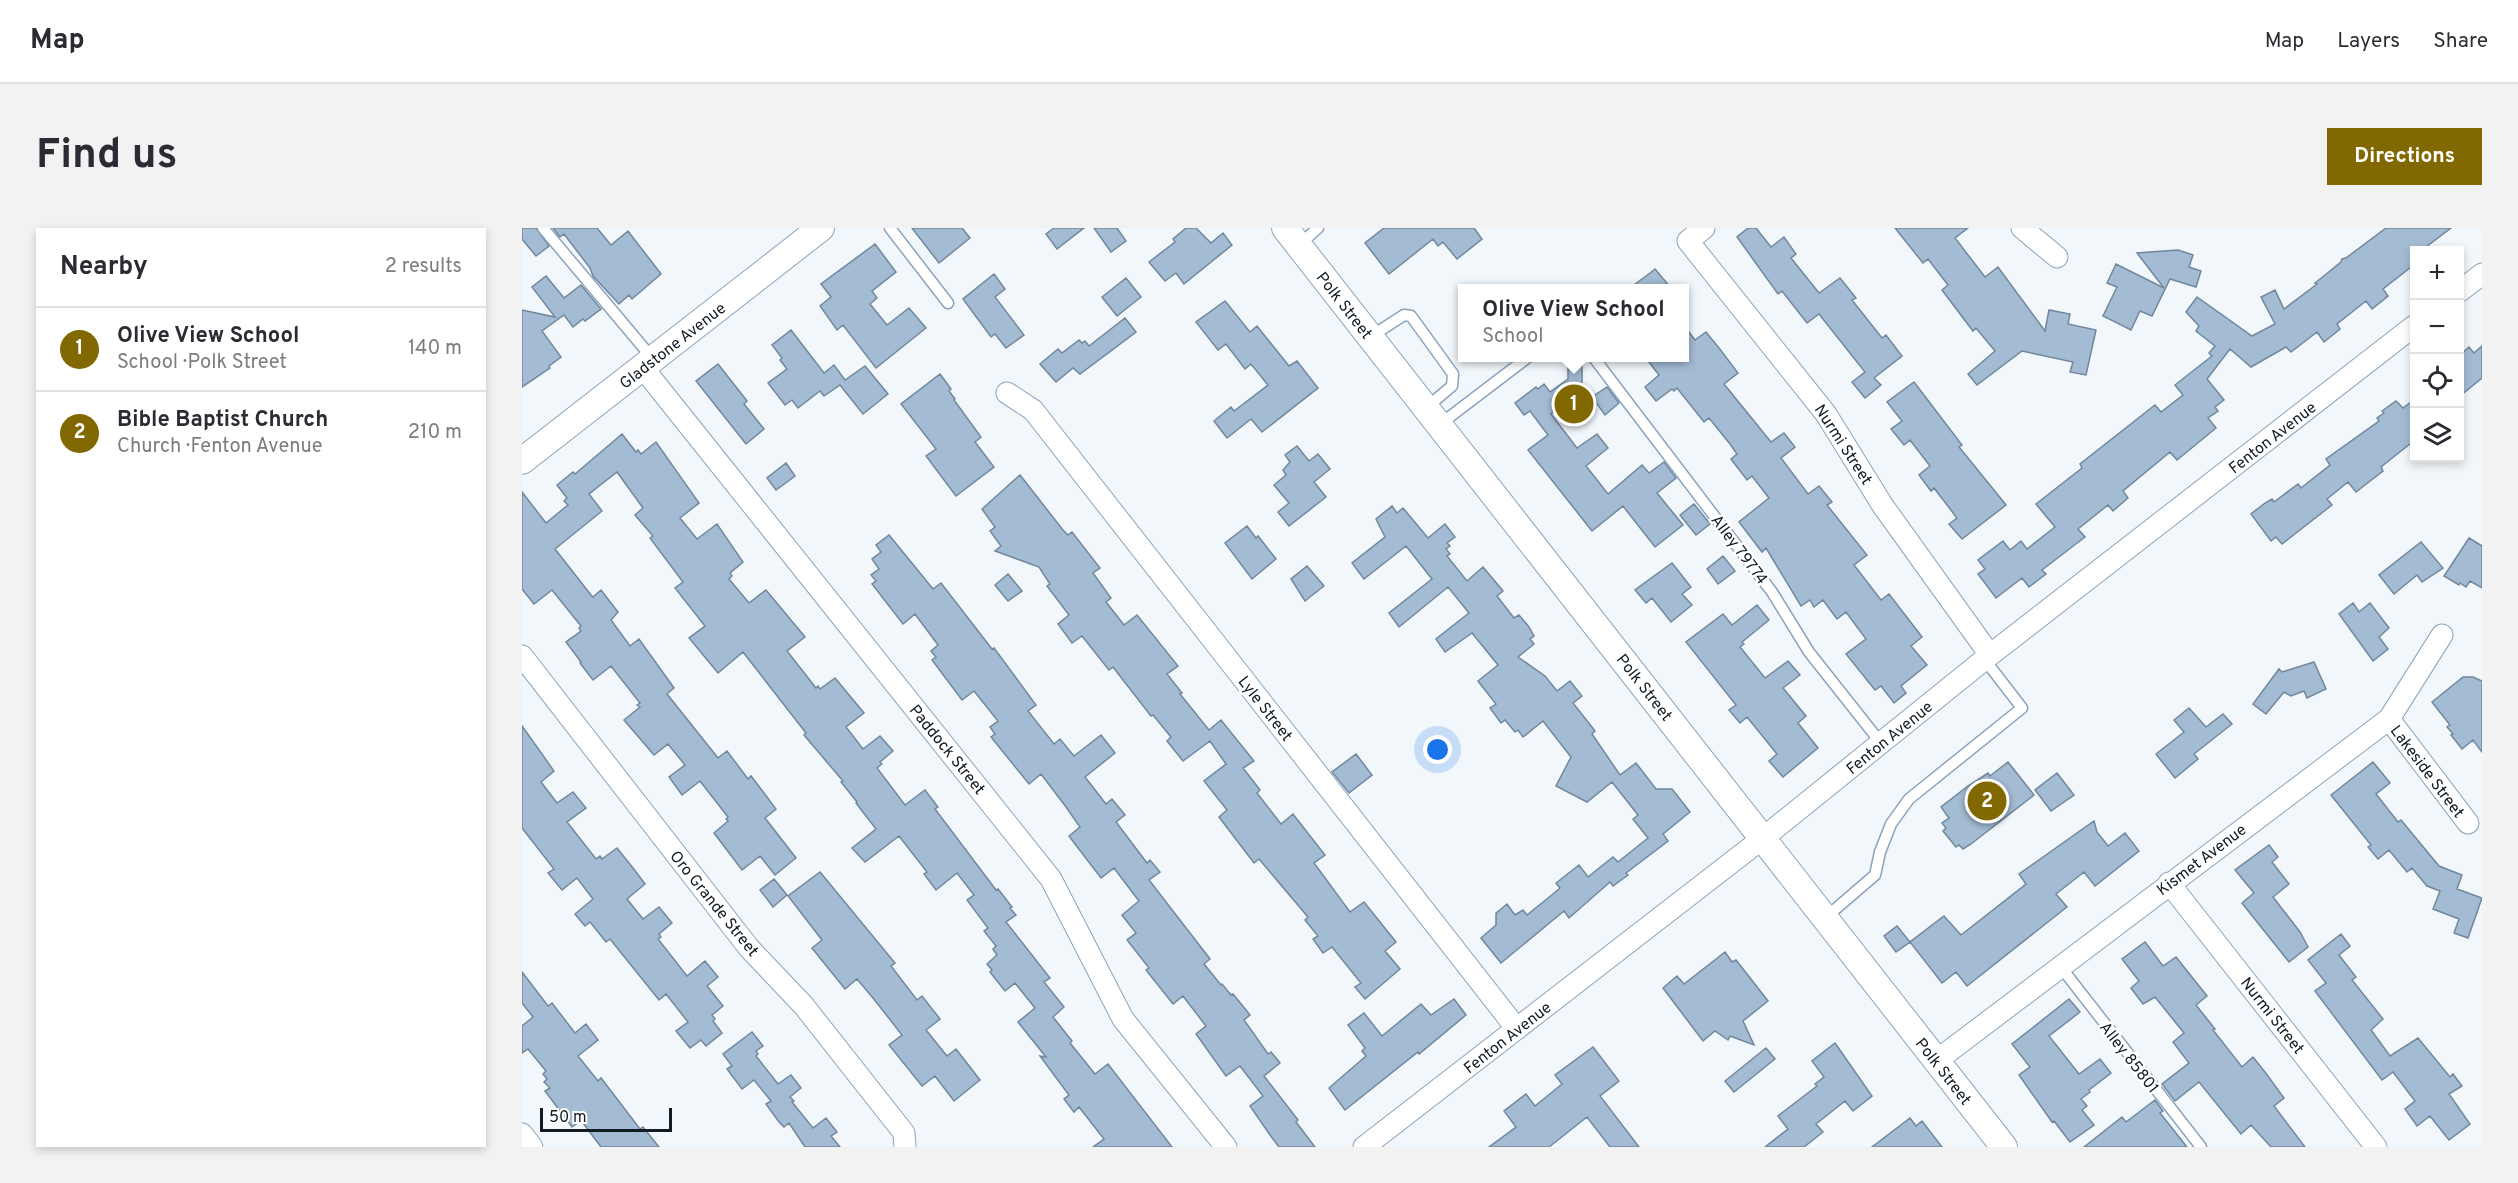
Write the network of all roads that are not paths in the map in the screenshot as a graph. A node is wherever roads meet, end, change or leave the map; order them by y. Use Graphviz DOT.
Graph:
graph roads {
  1 [pos="543,228"];
  2 [pos="821,228"];
  3 [pos="890,228"];
  4 [pos="1318,228"];
  5 [pos="2022,228"];
  6 [pos="1696,234"];
  7 [pos="1292,236"];
  8 [pos="2057,257"];
  9 [pos="2482,274"];
  10 [pos="2464,288"];
  11 [pos="948,303"];
  12 [pos="2410,330"];
  13 [pos="1370,337"];
  14 [pos="1519,362"];
  15 [pos="1598,362"];
  16 [pos="648,364"];
  17 [pos="1007,393"];
  18 [pos="1433,416"];
  19 [pos="522,461"];
  20 [pos="2442,635"];
  21 [pos="522,656"];
  22 [pos="1988,657"];
  23 [pos="2389,719"];
  24 [pos="1881,743"];
  25 [pos="2468,823"];
  26 [pos="1764,838"];
  27 [pos="2169,883"];
  28 [pos="1826,918"];
  29 [pos="2060,966"];
  30 [pos="1517,1029"];
  31 [pos="1935,1061"];
  32 [pos="522,1134"];
  33 [pos="532,1147"];
  34 [pos="905,1147"];
  35 [pos="1226,1147"];
  36 [pos="1364,1147"];
  37 [pos="2004,1147"];
  38 [pos="2201,1147"];
  39 [pos="2376,1147"];
  1 -- 16 [label="lane"];
  2 -- 16 [label="street, Gladstone Avenue"];
  3 -- 11 [label="lane"];
  4 -- 7 [label="lane"];
  5 -- 8 [label="street"];
  6 -- 22 [label="street, Nurmi Street"];
  7 -- 13 [label="street, Polk Street"];
  9 -- 10 [label="street"];
  12 -- 22 [label="street, Fenton Avenue"];
  13 -- 18 [label="street, Polk Street"];
  13 -- 18 [label="lane"];
  14 -- 18 [label="lane"];
  15 -- 24 [label="lane, Alley 79774"];
  16 -- 19 [label="street, Gladstone Avenue"];
  16 -- 35 [label="street, Paddock Street"];
  17 -- 30 [label="street, Lyle Street"];
  18 -- 26 [label="street, Polk Street"];
  20 -- 23 [label="street, Kismet Avenue"];
  21 -- 34 [label="street, Oro Grande Street"];
  22 -- 24 [label="street, Fenton Avenue"];
  22 -- 28 [label="lane"];
  23 -- 25 [label="street, Lakeside Street"];
  23 -- 27 [label="street, Kismet Avenue"];
  24 -- 26 [label="street, Fenton Avenue"];
  26 -- 28 [label="street, Polk Street"];
  26 -- 30 [label="street, Fenton Avenue"];
  27 -- 29 [label="street, Kismet Avenue"];
  27 -- 39 [label="street, Nurmi Street"];
  28 -- 31 [label="street, Polk Street"];
  29 -- 31 [label="street, Kismet Avenue"];
  29 -- 38 [label="lane, Alley 85801"];
  30 -- 36 [label="street, Fenton Avenue"];
  31 -- 37 [label="street, Polk Street"];
  32 -- 33 [label="street"];
}
